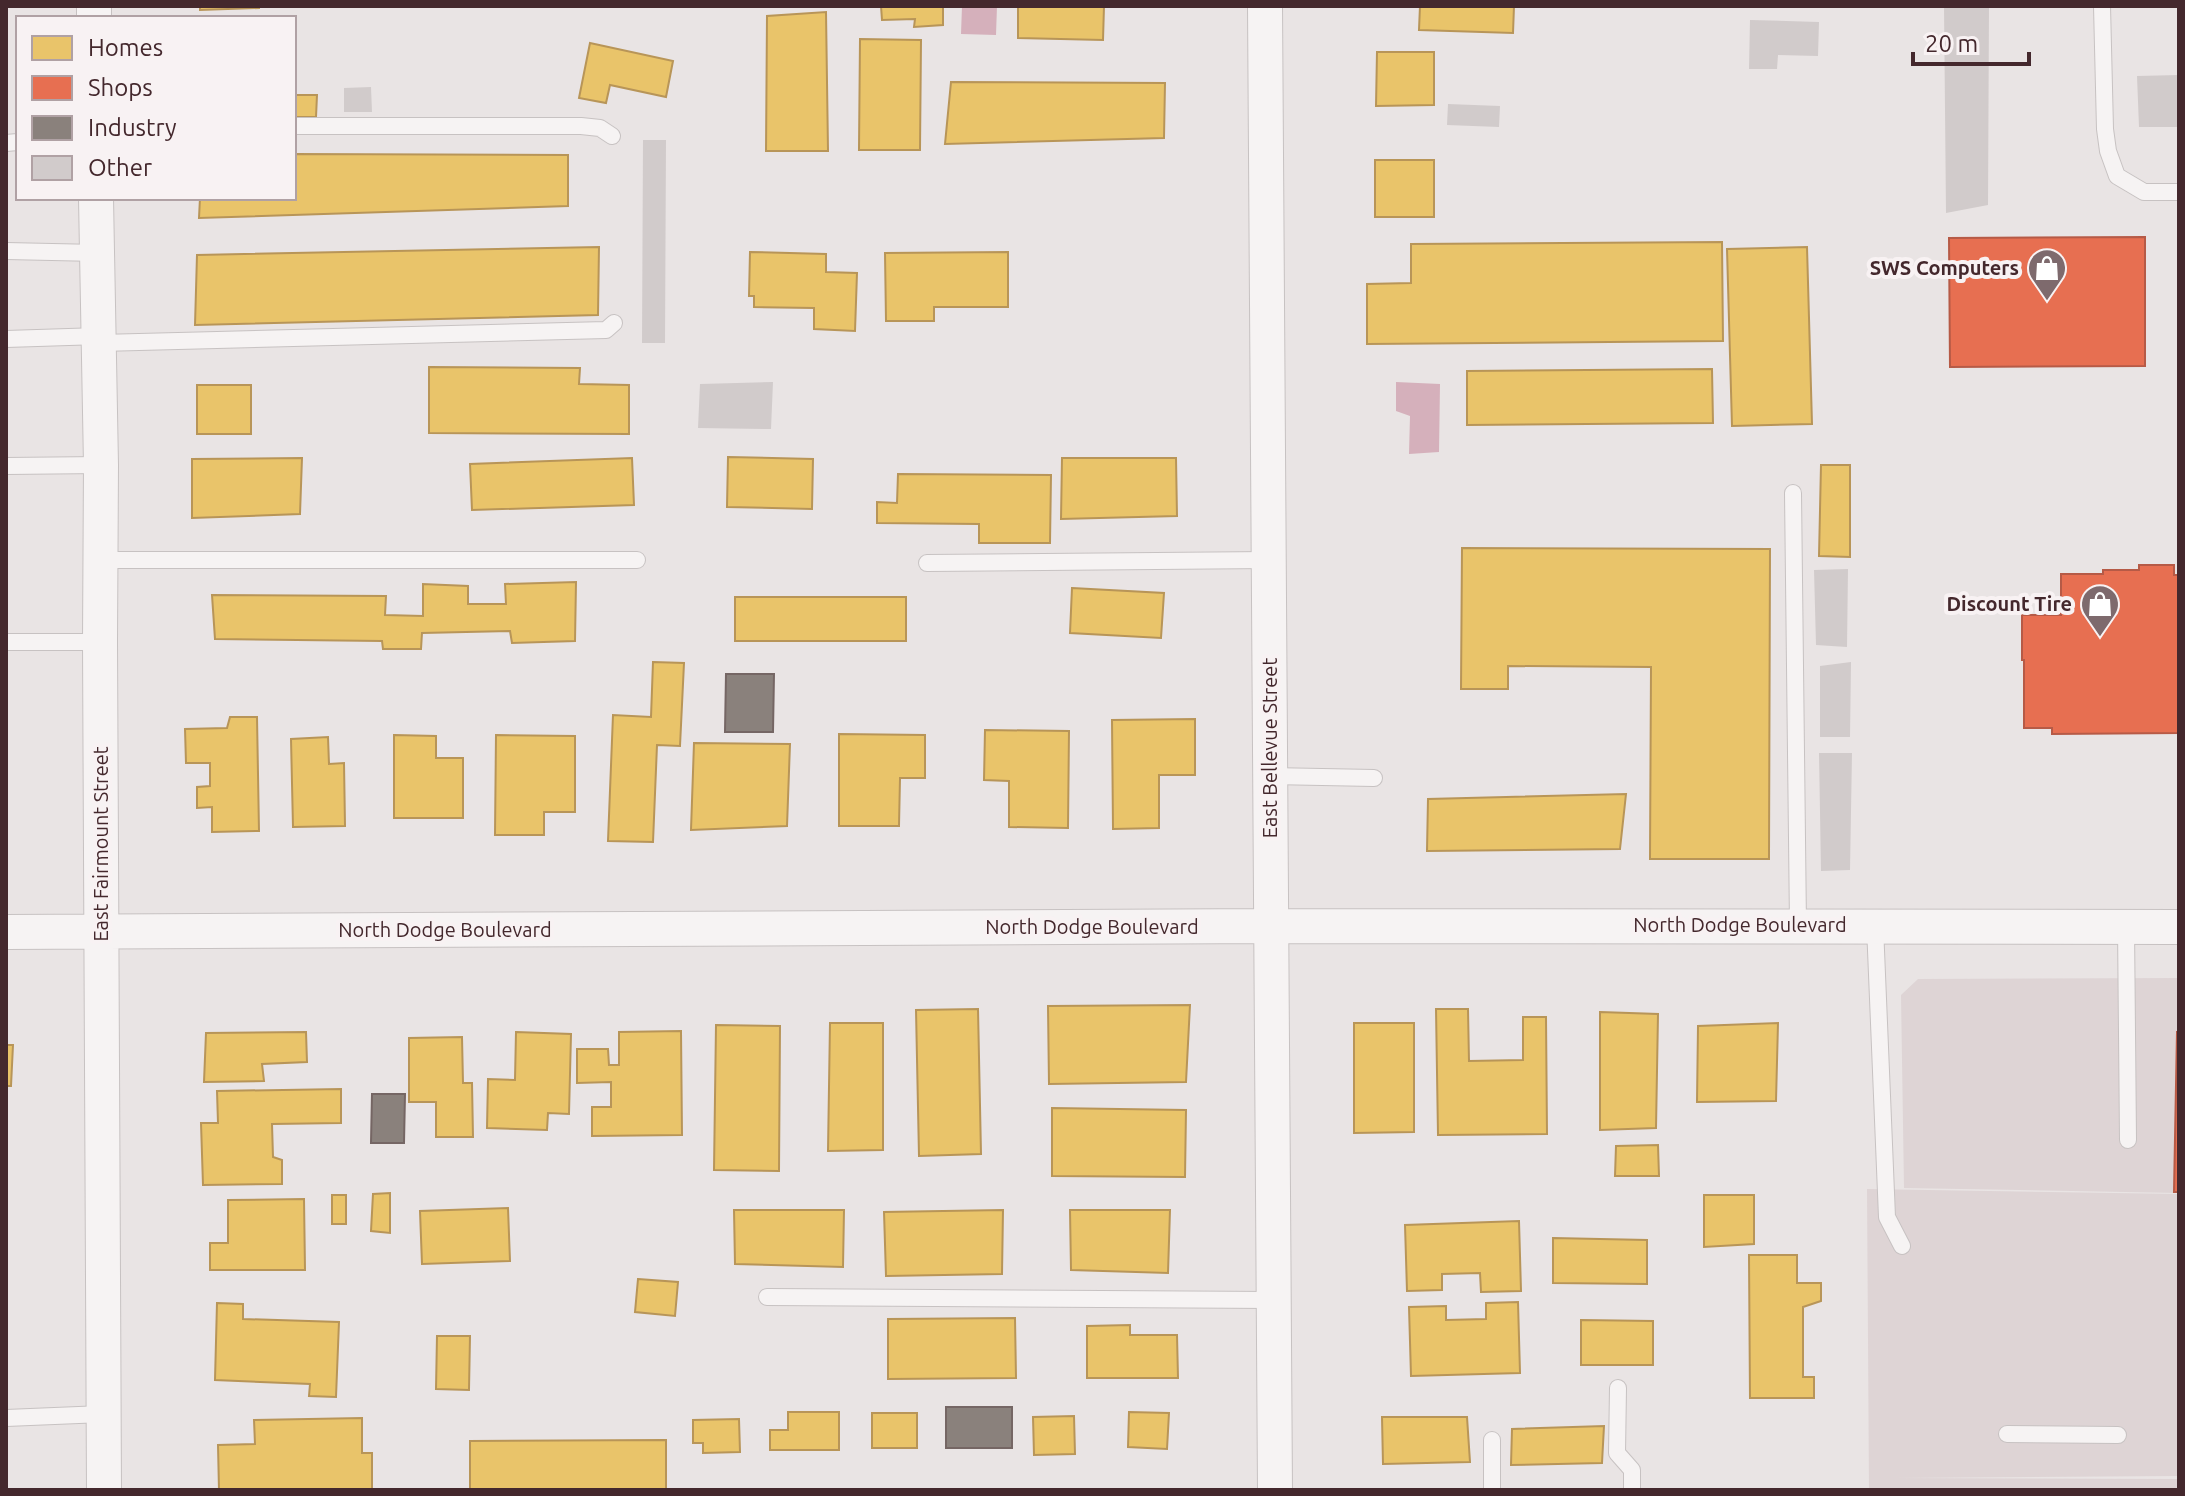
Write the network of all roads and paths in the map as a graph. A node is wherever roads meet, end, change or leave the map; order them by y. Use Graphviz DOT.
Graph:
graph roads {
  1 [pos="1265,6"];
  2 [pos="2102,6"];
  3 [pos="296,126"];
  4 [pos="612,136"];
  5 [pos="2179,192"];
  6 [pos="96,200"];
  7 [pos="6,251"];
  8 [pos="98,253"];
  9 [pos="614,323"];
  10 [pos="6,339"];
  11 [pos="100,340"];
  12 [pos="101,465"];
  13 [pos="6,466"];
  14 [pos="1793,493"];
  15 [pos="101,560"];
  16 [pos="637,560"];
  17 [pos="1268,560"];
  18 [pos="927,563"];
  19 [pos="6,642"];
  20 [pos="100,642"];
  21 [pos="1269,776"];
  22 [pos="1374,778"];
  23 [pos="1798,925"];
  24 [pos="1271,926"];
  25 [pos="1875,926"];
  26 [pos="2126,926"];
  27 [pos="2179,927"];
  28 [pos="101,931"];
  29 [pos="6,932"];
  30 [pos="2128,1140"];
  31 [pos="1902,1246"];
  32 [pos="767,1297"];
  33 [pos="1273,1300"];
  34 [pos="1618,1388"];
  35 [pos="103,1414"];
  36 [pos="6,1418"];
  37 [pos="2007,1434"];
  38 [pos="2118,1435"];
  39 [pos="1492,1440"];
  40 [pos="104,1490"];
  41 [pos="1275,1490"];
  42 [pos="1492,1490"];
  43 [pos="1632,1490"];
  1 -- 17 [label="street, East Bellevue Street"];
  2 -- 5 [label="lane"];
  3 -- 4 [label="lane"];
  6 -- 8 [label="street, East Fairmount Street"];
  7 -- 8 [label="lane"];
  8 -- 11 [label="street, East Fairmount Street"];
  9 -- 11 [label="lane"];
  10 -- 11 [label="lane"];
  11 -- 12 [label="street, East Fairmount Street"];
  12 -- 13 [label="lane"];
  12 -- 15 [label="street, East Fairmount Street"];
  14 -- 23 [label="lane"];
  15 -- 16 [label="lane"];
  15 -- 20 [label="street, East Fairmount Street"];
  17 -- 18 [label="lane"];
  17 -- 21 [label="street, East Bellevue Street"];
  19 -- 20 [label="lane"];
  20 -- 28 [label="street, East Fairmount Street"];
  21 -- 22 [label="lane"];
  21 -- 24 [label="street, East Bellevue Street"];
  23 -- 24 [label="street, North Dodge Boulevard"];
  23 -- 25 [label="street, North Dodge Boulevard"];
  24 -- 28 [label="street, North Dodge Boulevard"];
  24 -- 33 [label="street, East Bellevue Street"];
  25 -- 26 [label="street, North Dodge Boulevard"];
  25 -- 31 [label="lane"];
  26 -- 27 [label="street, North Dodge Boulevard"];
  26 -- 30 [label="lane"];
  28 -- 29 [label="street, North Dodge Boulevard"];
  28 -- 35 [label="street, East Fairmount Street"];
  32 -- 33 [label="lane"];
  33 -- 41 [label="street, East Bellevue Street"];
  34 -- 43 [label="lane"];
  35 -- 36 [label="lane"];
  35 -- 40 [label="street, East Fairmount Street"];
  37 -- 38 [label="lane"];
  39 -- 42 [label="lane"];
}
